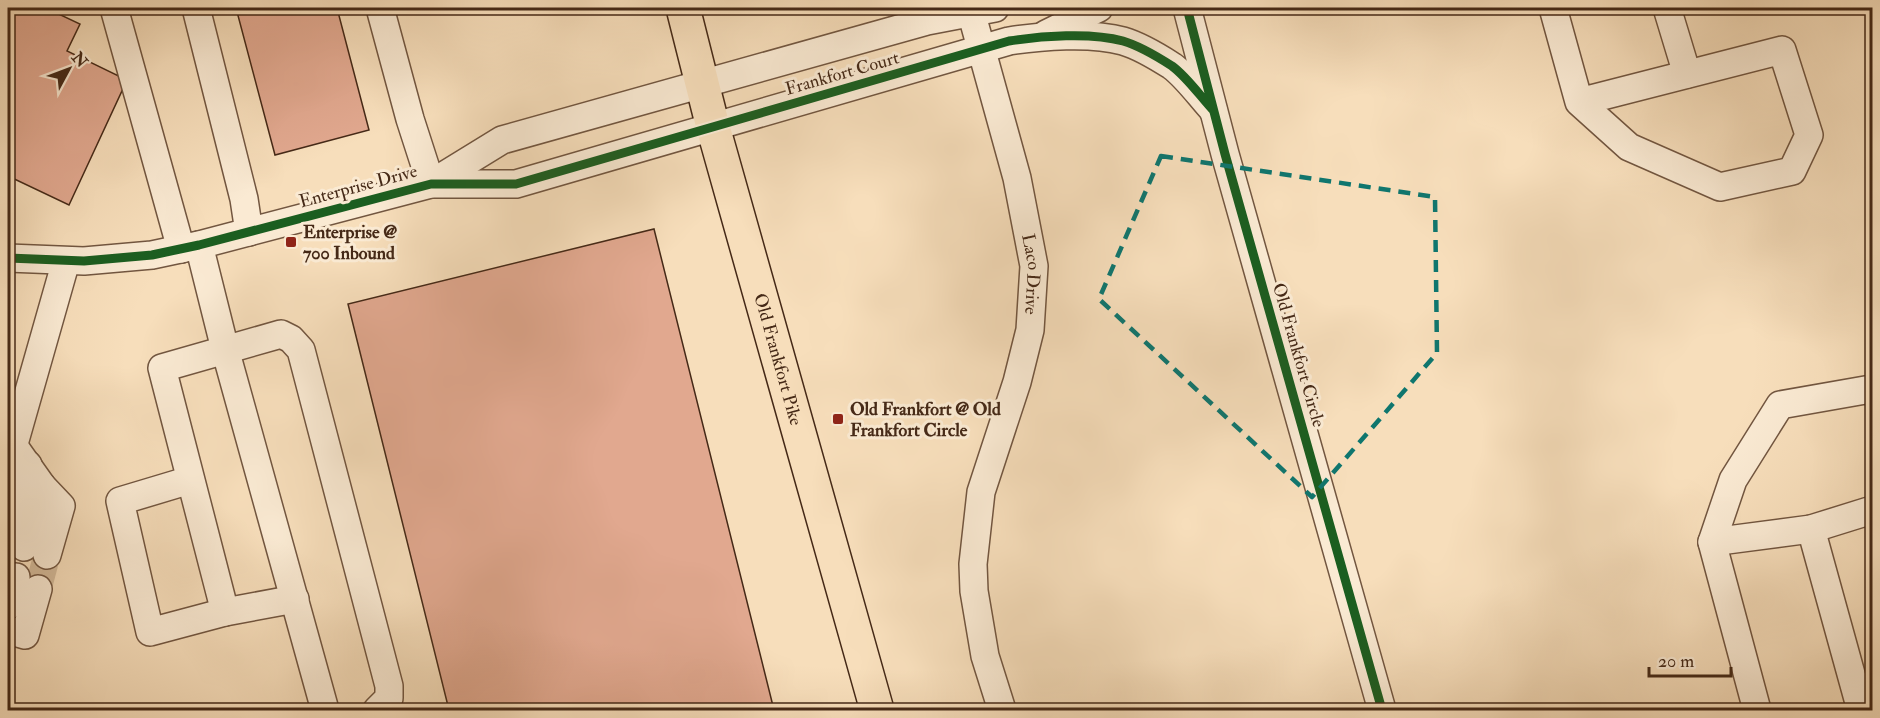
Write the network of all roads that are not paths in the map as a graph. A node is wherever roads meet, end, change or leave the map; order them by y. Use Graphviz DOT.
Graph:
graph roads {
  1 [pos="114,8"];
  2 [pos="196,8"];
  3 [pos="380,8"];
  4 [pos="683,8"];
  5 [pos="1099,8"];
  6 [pos="1187,8"];
  7 [pos="1553,8"];
  8 [pos="1667,8"];
  9 [pos="979,9"];
  10 [pos="1042,36"];
  11 [pos="981,50"];
  12 [pos="1687,74"];
  13 [pos="703,85"];
  14 [pos="1579,102"];
  15 [pos="1213,110"];
  16 [pos="713,127"];
  17 [pos="431,184"];
  18 [pos="249,232"];
  19 [pos="190,247"];
  20 [pos="8,258"];
  21 [pos="66,261"];
  22 [pos="225,349"];
  23 [pos="1872,392"];
  24 [pos="20,461"];
  25 [pos="190,480"];
  26 [pos="1872,510"];
  27 [pos="1811,529"];
  28 [pos="1712,543"];
  29 [pos="26,546"];
  30 [pos="296,599"];
  31 [pos="8,606"];
  32 [pos="225,612"];
  33 [pos="8,630"];
  34 [pos="325,711"];
  35 [pos="378,711"];
  36 [pos="877,711"];
  37 [pos="1002,711"];
  38 [pos="1382,711"];
  39 [pos="1757,711"];
  40 [pos="1861,711"];
  1 -- 19 [label="street"];
  2 -- 18 [label="street"];
  3 -- 17 [label="street"];
  4 -- 13 [label="main road, Old Frankfort Pike"];
  5 -- 10 [label="street"];
  6 -- 15 [label="street, Old Frankfort Circle"];
  7 -- 14 [label="street"];
  8 -- 12 [label="street"];
  9 -- 11 [label="street, Frankfort Court"];
  9 -- 13 [label="street, Frankfort Court"];
  10 -- 11 [label="street"];
  10 -- 15 [label="street"];
  11 -- 16 [label="street, Frankfort Court"];
  11 -- 37 [label="street, Laco Drive"];
  12 -- 14 [label="street"];
  12 -- 14 [label="street"];
  13 -- 16 [label="main road, Old Frankfort Pike"];
  13 -- 17 [label="street, Enterprise Drive"];
  15 -- 38 [label="street, Old Frankfort Circle"];
  16 -- 17 [label="street, Enterprise Drive"];
  16 -- 36 [label="main road, Old Frankfort Pike"];
  17 -- 18 [label="street, Enterprise Drive"];
  18 -- 19 [label="street, Enterprise Drive"];
  19 -- 21 [label="street, Enterprise Drive"];
  19 -- 22 [label="street"];
  20 -- 21 [label="street, Enterprise Drive"];
  21 -- 24 [label="street"];
  22 -- 25 [label="street"];
  22 -- 30 [label="street"];
  22 -- 35 [label="street"];
  23 -- 28 [label="street"];
  24 -- 29 [label="street"];
  24 -- 29 [label="street"];
  25 -- 32 [label="street"];
  25 -- 32 [label="street"];
  26 -- 27 [label="street"];
  27 -- 28 [label="street"];
  27 -- 40 [label="street"];
  28 -- 39 [label="street"];
  30 -- 32 [label="street"];
  30 -- 34 [label="street"];
  31 -- 33 [label="street"];
}
